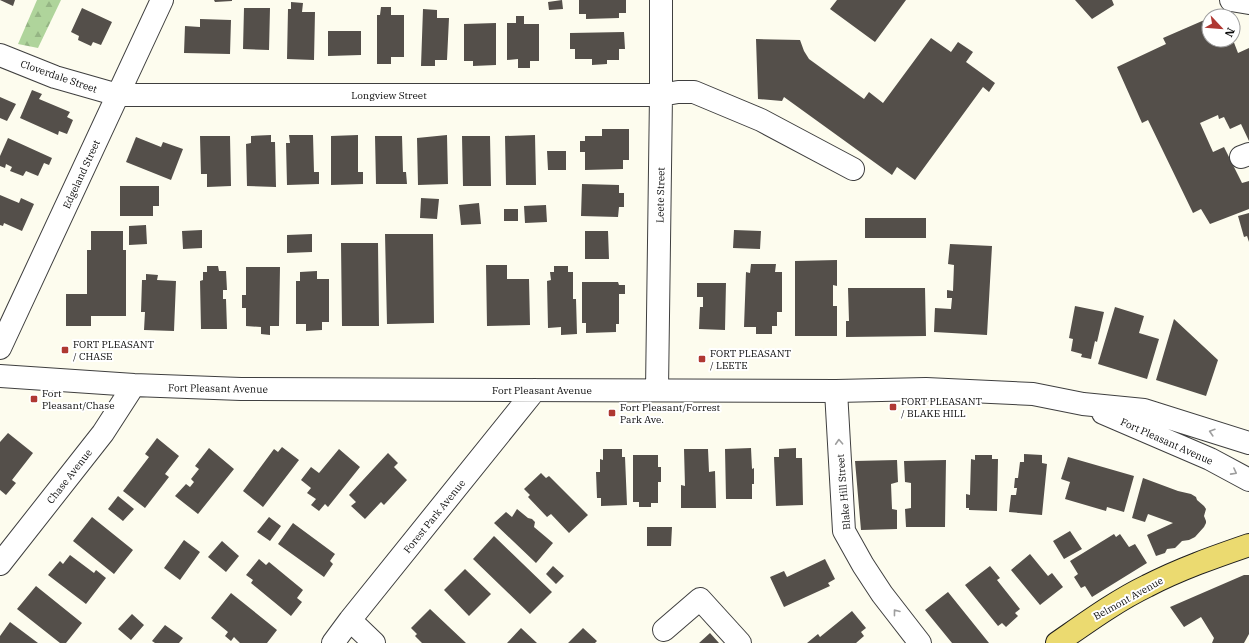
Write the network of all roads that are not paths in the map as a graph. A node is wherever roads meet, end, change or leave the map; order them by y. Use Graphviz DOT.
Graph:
graph roads {
  1 [pos="162,0"];
  2 [pos="661,0"];
  3 [pos="1231,0"];
  4 [pos="1249,3"];
  5 [pos="0,55"];
  6 [pos="118,95"];
  7 [pos="661,95"];
  8 [pos="853,169"];
  9 [pos="0,348"];
  10 [pos="0,376"];
  11 [pos="134,385"];
  12 [pos="535,390"];
  13 [pos="657,390"];
  14 [pos="836,391"];
  15 [pos="1083,404"];
  16 [pos="1249,443"];
  17 [pos="1249,480"];
  18 [pos="1249,545"];
  19 [pos="0,564"];
  20 [pos="350,620"];
  21 [pos="664,630"];
  22 [pos="333,643"];
  23 [pos="374,643"];
  24 [pos="740,643"];
  25 [pos="920,643"];
  26 [pos="1057,643"];
  1 -- 6 [label="street, Edgeland Street"];
  2 -- 7 [label="street, Leete Street"];
  3 -- 4 [label="street"];
  5 -- 6 [label="street, Cloverdale Street"];
  6 -- 7 [label="street, Longview Street"];
  6 -- 9 [label="street, Edgeland Street"];
  7 -- 8 [label="street, Longview Street"];
  7 -- 13 [label="street, Leete Street"];
  10 -- 11 [label="street, Fort Pleasant Avenue"];
  11 -- 12 [label="street, Fort Pleasant Avenue"];
  11 -- 19 [label="street, Chase Avenue"];
  12 -- 13 [label="street, Fort Pleasant Avenue"];
  12 -- 20 [label="street, Forest Park Avenue"];
  13 -- 14 [label="street, Fort Pleasant Avenue"];
  14 -- 15 [label="street, Fort Pleasant Avenue"];
  25 -- 14 [label="street, Blake Hill Street, one-way"];
  16 -- 15 [label="street, Fort Pleasant Avenue, one-way"];
  15 -- 17 [label="street, Fort Pleasant Avenue, one-way"];
  18 -- 26 [label="main road, Belmont Avenue"];
  20 -- 22 [label="street, Forest Park Avenue"];
  20 -- 23 [label="street"];
  21 -- 24 [label="street"];
}
